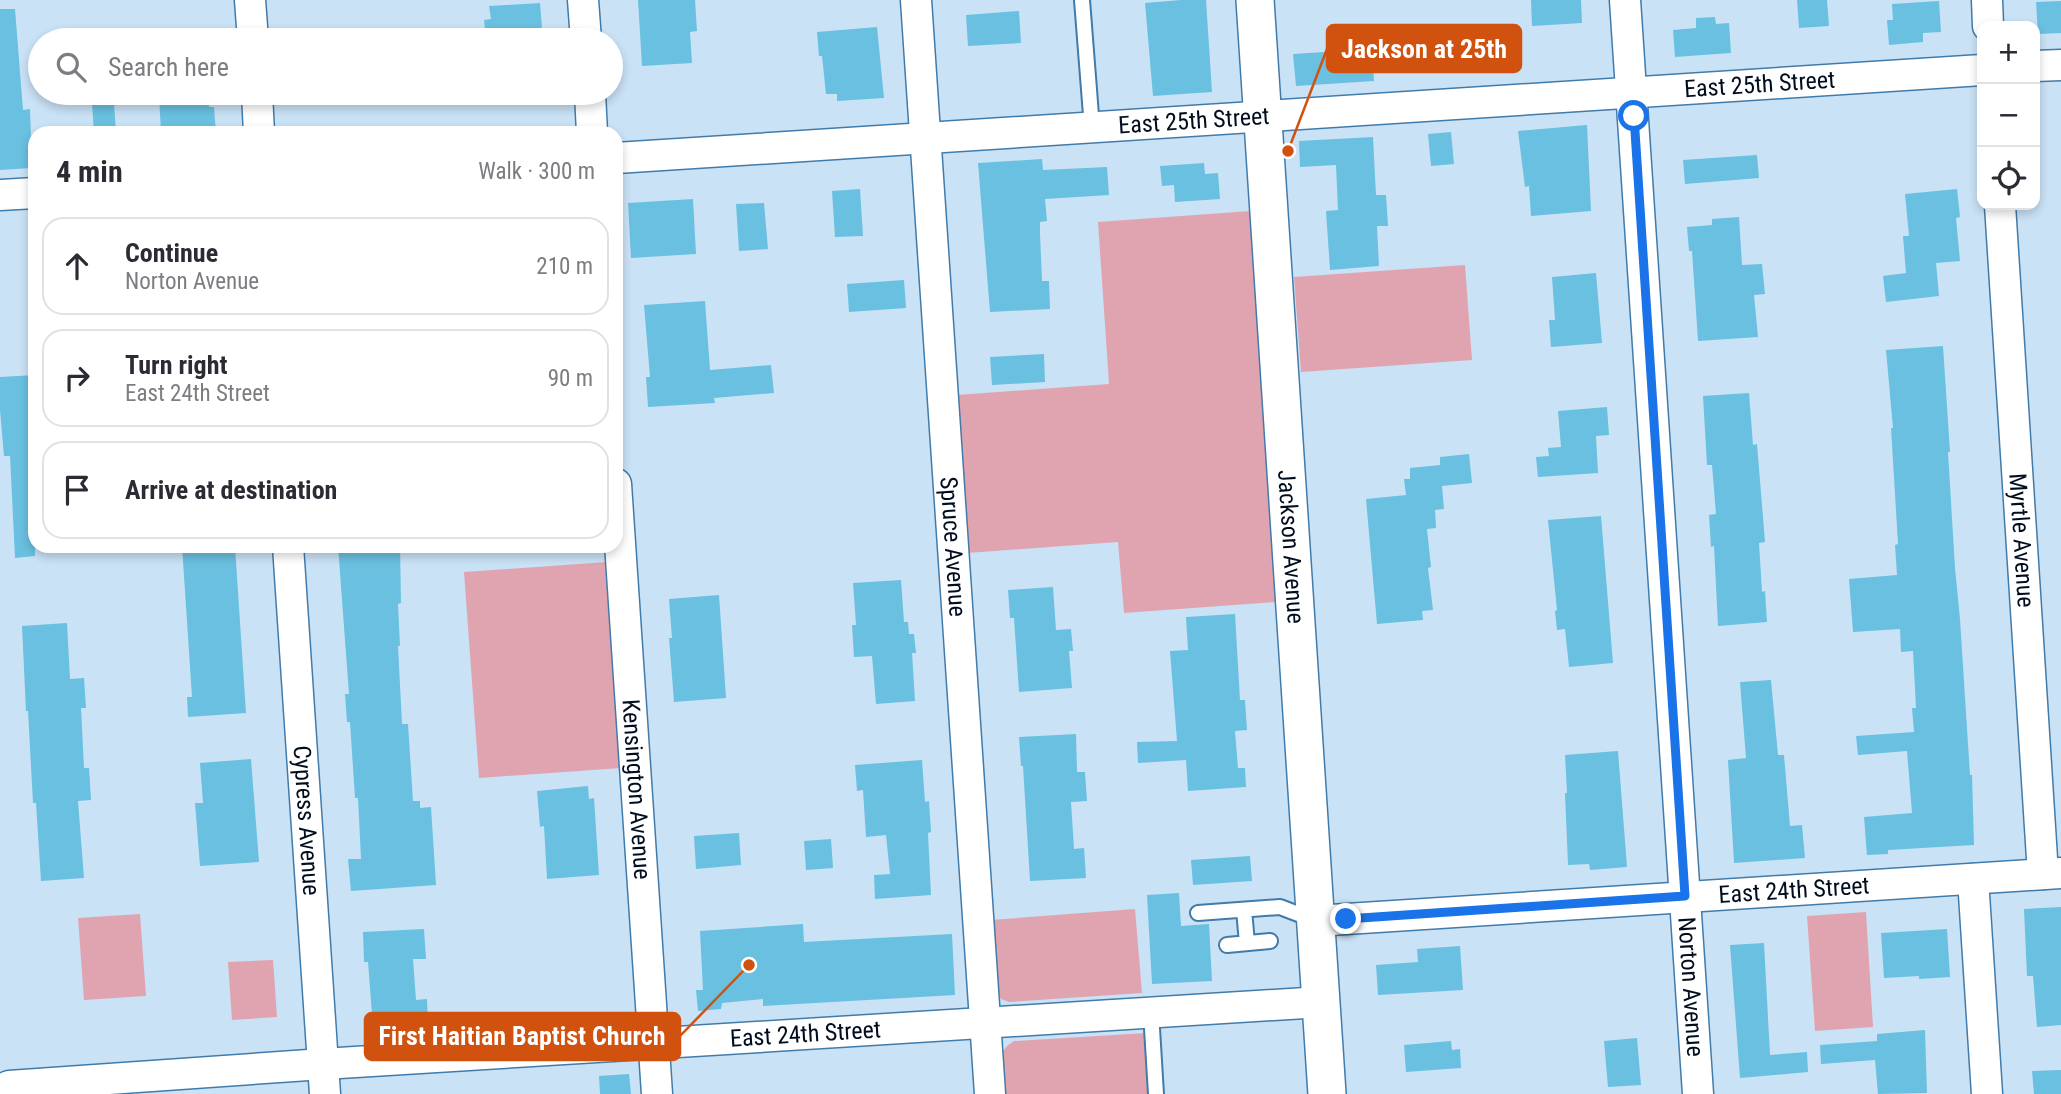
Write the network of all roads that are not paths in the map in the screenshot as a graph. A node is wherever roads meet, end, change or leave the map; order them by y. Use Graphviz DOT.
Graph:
graph roads {
  1 [pos="250,0"];
  2 [pos="583,0"];
  3 [pos="916,0"];
  4 [pos="1082,0"];
  5 [pos="1255,0"];
  6 [pos="1625,0"];
  7 [pos="1987,0"];
  8 [pos="1989,21"];
  9 [pos="252,28"];
  10 [pos="585,28"];
  11 [pos="2061,65"];
  12 [pos="2040,66"];
  13 [pos="1977,70"];
  14 [pos="1632,92"];
  15 [pos="258,105"];
  16 [pos="591,105"];
  17 [pos="1263,117"];
  18 [pos="259,126"];
  19 [pos="592,126"];
  20 [pos="1091,128"];
  21 [pos="925,138"];
  22 [pos="623,158"];
  23 [pos="28,193"];
  24 [pos="0,195"];
  25 [pos="2000,210"];
  26 [pos="288,553"];
  27 [pos="621,553"];
  28 [pos="2052,874"];
  29 [pos="1973,879"];
  30 [pos="1685,896"];
  31 [pos="1244,909"];
  32 [pos="1198,913"];
  33 [pos="1315,920"];
  34 [pos="1270,941"];
  35 [pos="1247,943"];
  36 [pos="1227,945"];
  37 [pos="1321,1002"];
  38 [pos="1151,1012"];
  39 [pos="985,1022"];
  40 [pos="654,1043"];
  41 [pos="323,1064"];
  42 [pos="0,1090"];
  43 [pos="325,1094"];
  44 [pos="657,1094"];
  45 [pos="990,1094"];
  46 [pos="1156,1094"];
  47 [pos="1327,1094"];
  48 [pos="1698,1094"];
  49 [pos="1987,1094"];
  1 -- 9 [label="street"];
  2 -- 10 [label="street"];
  3 -- 21 [label="street, Spruce Avenue"];
  4 -- 20 [label="lane"];
  5 -- 17 [label="street, Jackson Avenue"];
  6 -- 14 [label="street, Norton Avenue"];
  7 -- 8 [label="street"];
  11 -- 12 [label="street"];
  13 -- 14 [label="street, East 25th Street"];
  14 -- 17 [label="street, East 25th Street"];
  14 -- 30 [label="street, Norton Avenue"];
  15 -- 18 [label="street"];
  16 -- 19 [label="street"];
  17 -- 20 [label="street, East 25th Street"];
  17 -- 33 [label="street, Jackson Avenue"];
  20 -- 21 [label="street, East 25th Street"];
  21 -- 22 [label="street, East 25th Street"];
  21 -- 39 [label="street, Spruce Avenue"];
  23 -- 24 [label="street"];
  25 -- 28 [label="street, Myrtle Avenue"];
  26 -- 41 [label="street, Cypress Avenue"];
  27 -- 40 [label="street, Kensington Avenue"];
  28 -- 29 [label="street, East 24th Street"];
  29 -- 30 [label="street, East 24th Street"];
  29 -- 49 [label="street"];
  30 -- 33 [label="street, East 24th Street"];
  30 -- 48 [label="street, Norton Avenue"];
  31 -- 32 [label="lane"];
  31 -- 33 [label="lane"];
  31 -- 35 [label="lane"];
  33 -- 37 [label="street, Jackson Avenue"];
  34 -- 35 [label="lane"];
  35 -- 36 [label="lane"];
  37 -- 38 [label="street, East 24th Street"];
  37 -- 47 [label="street, Jackson Avenue"];
  38 -- 39 [label="street, East 24th Street"];
  38 -- 46 [label="lane"];
  39 -- 40 [label="street, East 24th Street"];
  39 -- 45 [label="street, Spruce Avenue"];
  40 -- 41 [label="street, East 24th Street"];
  40 -- 44 [label="street, Kensington Avenue"];
  41 -- 42 [label="street, East 24th Street"];
  41 -- 43 [label="street, Cypress Avenue"];
}
